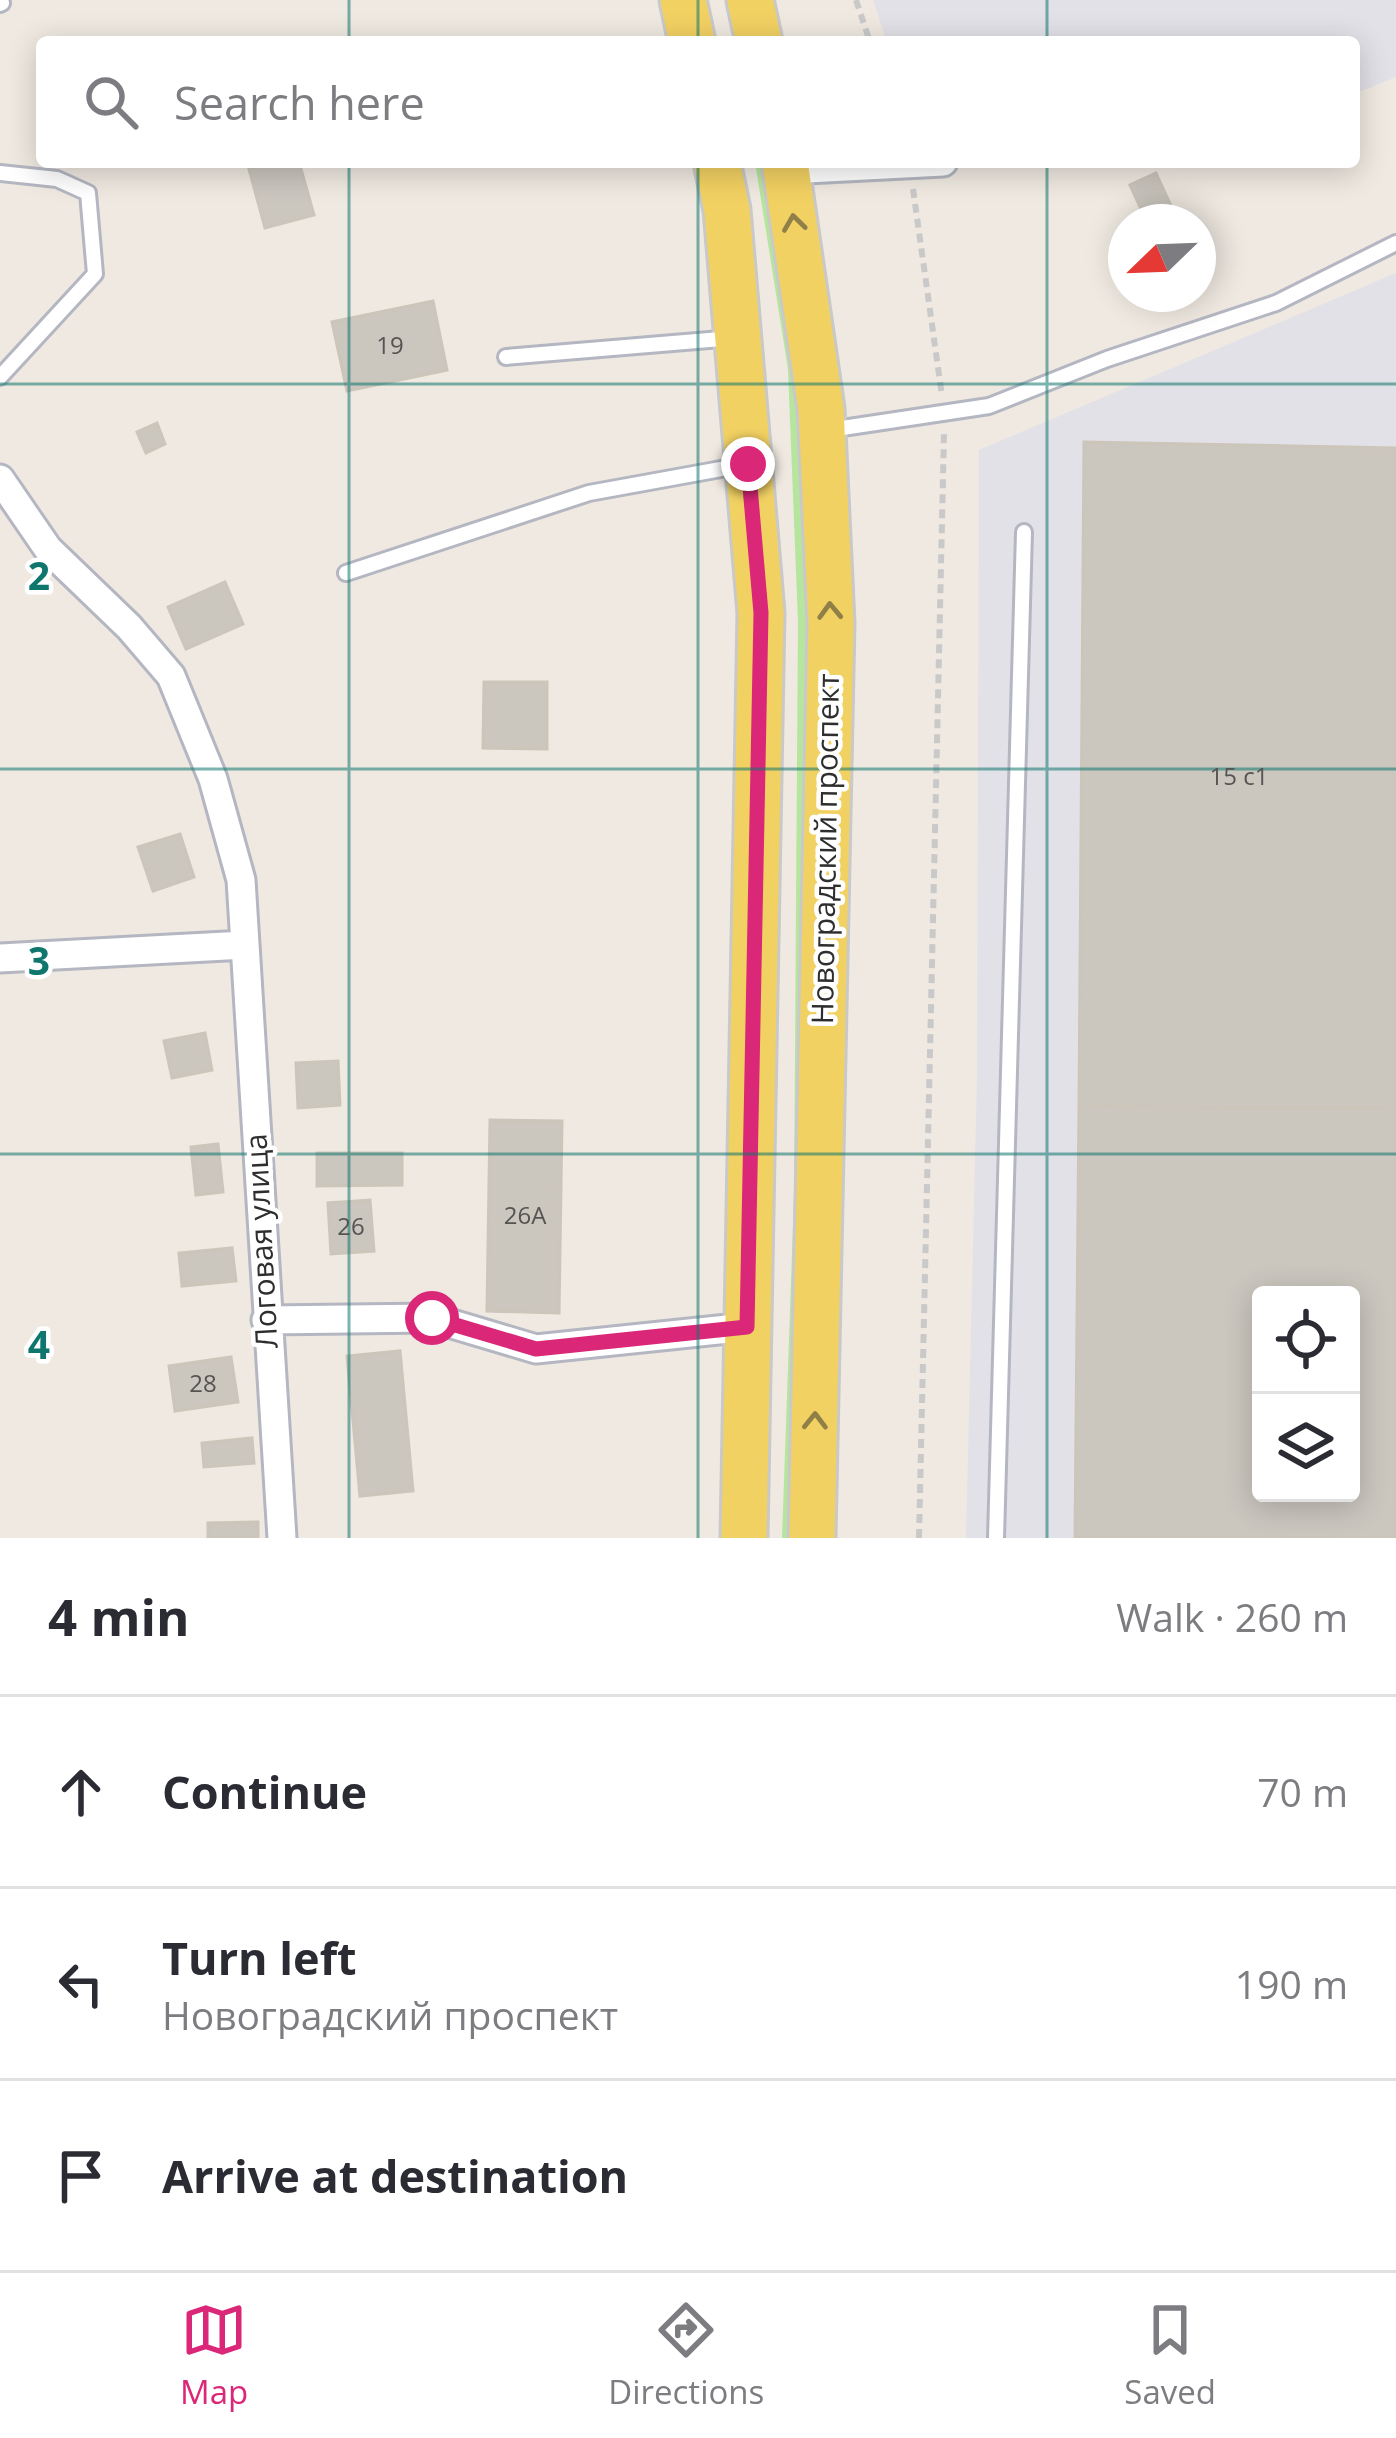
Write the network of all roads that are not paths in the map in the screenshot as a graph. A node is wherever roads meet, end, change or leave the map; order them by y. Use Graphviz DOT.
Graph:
graph roads {
  1 [pos="683,0"];
  2 [pos="750,0"];
  3 [pos="691,36"];
  4 [pos="758,36"];
  5 [pos="718,168"];
  6 [pos="786,168"];
  7 [pos="0,173"];
  8 [pos="1396,243"];
  9 [pos="738,338"];
  10 [pos="506,357"];
  11 [pos="0,377"];
  12 [pos="823,431"];
  13 [pos="748,464"];
  14 [pos="0,478"];
  15 [pos="1024,532"];
  16 [pos="346,573"];
  17 [pos="245,945"];
  18 [pos="0,958"];
  19 [pos="266,1320"];
  20 [pos="747,1327"];
  21 [pos="282,1538"];
  22 [pos="744,1538"];
  23 [pos="812,1538"];
  24 [pos="996,1538"];
  1 -- 3 [label="main road"];
  2 -- 4 [label="main road"];
  5 -- 9 [label="main road"];
  12 -- 6 [label="main road, Новоградский проспект, one-way"];
  7 -- 11 [label="lane"];
  8 -- 12 [label="lane"];
  9 -- 10 [label="lane"];
  9 -- 13 [label="main road"];
  23 -- 12 [label="main road, Новоградский проспект, one-way"];
  13 -- 16 [label="lane"];
  13 -- 20 [label="main road"];
  14 -- 17 [label="street, Логовая улица"];
  15 -- 24 [label="lane"];
  17 -- 18 [label="street"];
  17 -- 19 [label="street, Логовая улица"];
  19 -- 20 [label="street"];
  19 -- 21 [label="street, Логовая улица"];
  20 -- 22 [label="main road"];
}
